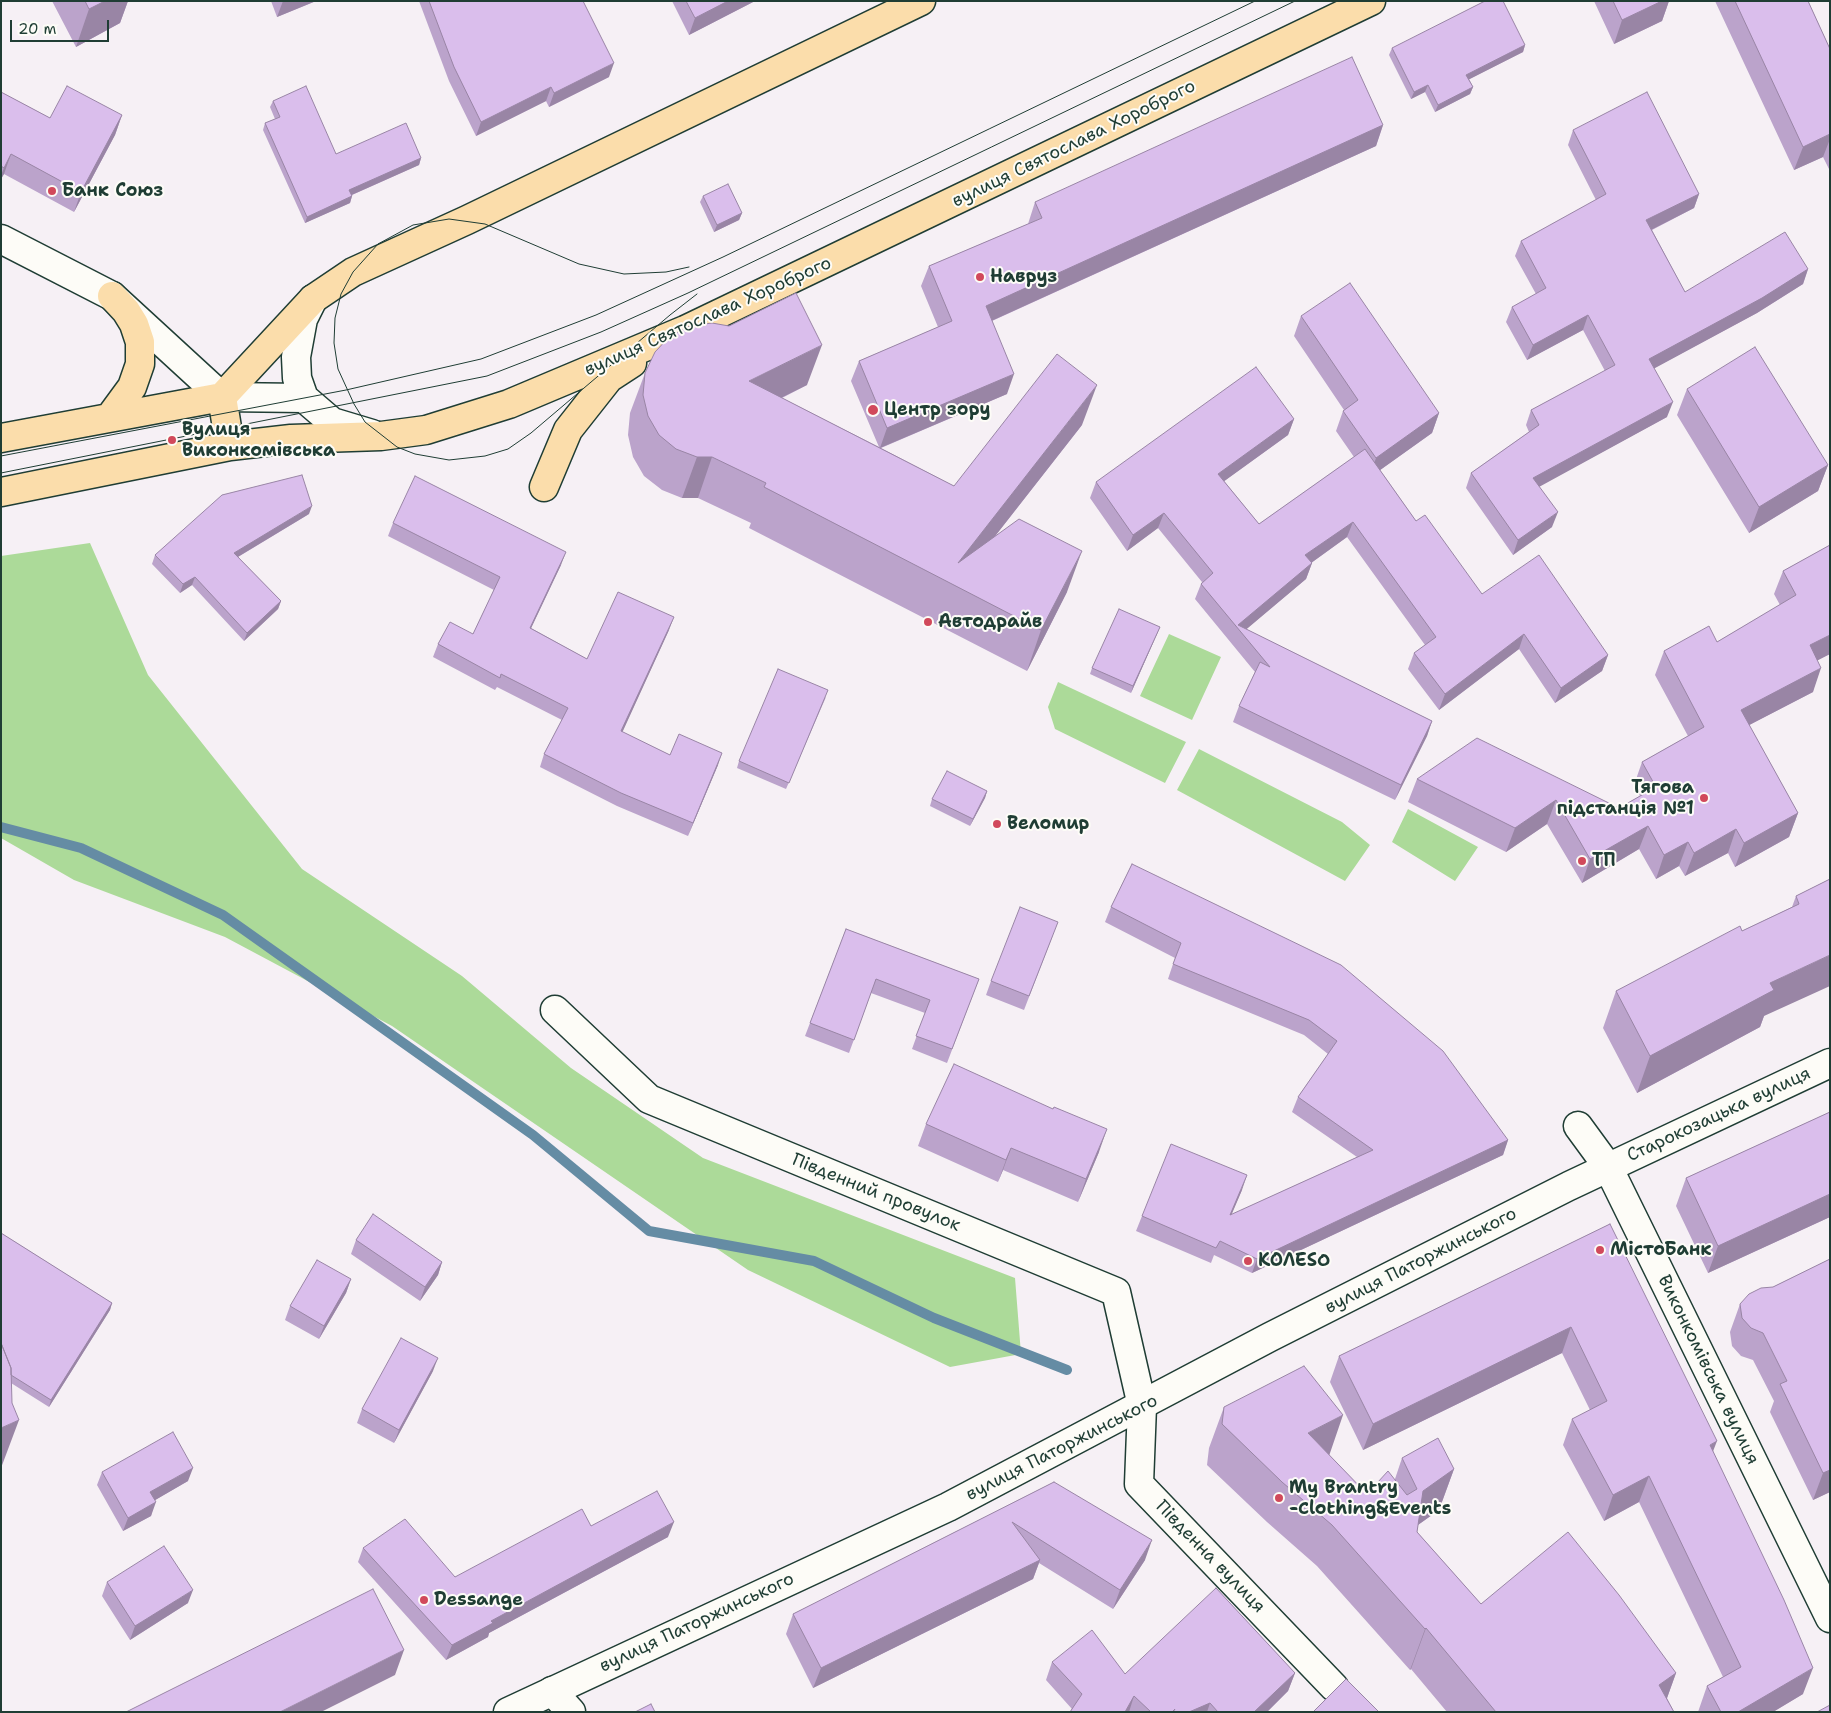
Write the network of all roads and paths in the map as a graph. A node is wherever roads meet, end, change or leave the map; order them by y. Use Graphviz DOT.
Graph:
graph roads {
  1 [pos="921,1"];
  2 [pos="1371,1"];
  3 [pos="1,239"];
  4 [pos="112,296"];
  5 [pos="313,300"];
  6 [pos="685,330"];
  7 [pos="222,396"];
  8 [pos="304,398"];
  9 [pos="110,417"];
  10 [pos="381,436"];
  11 [pos="1,438"];
  12 [pos="230,446"];
  13 [pos="544,488"];
  14 [pos="1,492"];
  15 [pos="555,1010"];
  16 [pos="1830,1064"];
  17 [pos="1578,1126"];
  18 [pos="1608,1167"];
  19 [pos="1142,1406"];
  20 [pos="1830,1618"];
  21 [pos="1334,1687"];
  22 [pos="552,1691"];
  23 [pos="508,1712"];
  24 [pos="571,1712"];
  1 -- 5 [label="main road"];
  2 -- 6 [label="main road, вулиця Святослава Хороброго"];
  3 -- 4 [label="street"];
  4 -- 7 [label="street"];
  4 -- 9 [label="main road"];
  5 -- 7 [label="main road"];
  5 -- 8 [label="street"];
  6 -- 10 [label="main road, вулиця Святослава Хороброго"];
  6 -- 13 [label="main road"];
  7 -- 8 [label="street"];
  7 -- 9 [label="main road"];
  7 -- 12 [label="main road"];
  8 -- 10 [label="street"];
  9 -- 11 [label="main road"];
  10 -- 12 [label="main road, вулиця Святослава Хороброго"];
  12 -- 14 [label="main road, вулиця Святослава Хороброго"];
  15 -- 19 [label="street, Південний провулок"];
  16 -- 18 [label="street, Старокозацька вулиця"];
  17 -- 18 [label="street, Виконкомівська вулиця"];
  18 -- 19 [label="street, вулиця Паторжинського"];
  18 -- 20 [label="street, Виконкомівська вулиця"];
  19 -- 21 [label="street, Південна вулиця"];
  19 -- 22 [label="street, вулиця Паторжинського"];
  22 -- 23 [label="street, вулиця Паторжинського"];
  22 -- 24 [label="street"];
}
